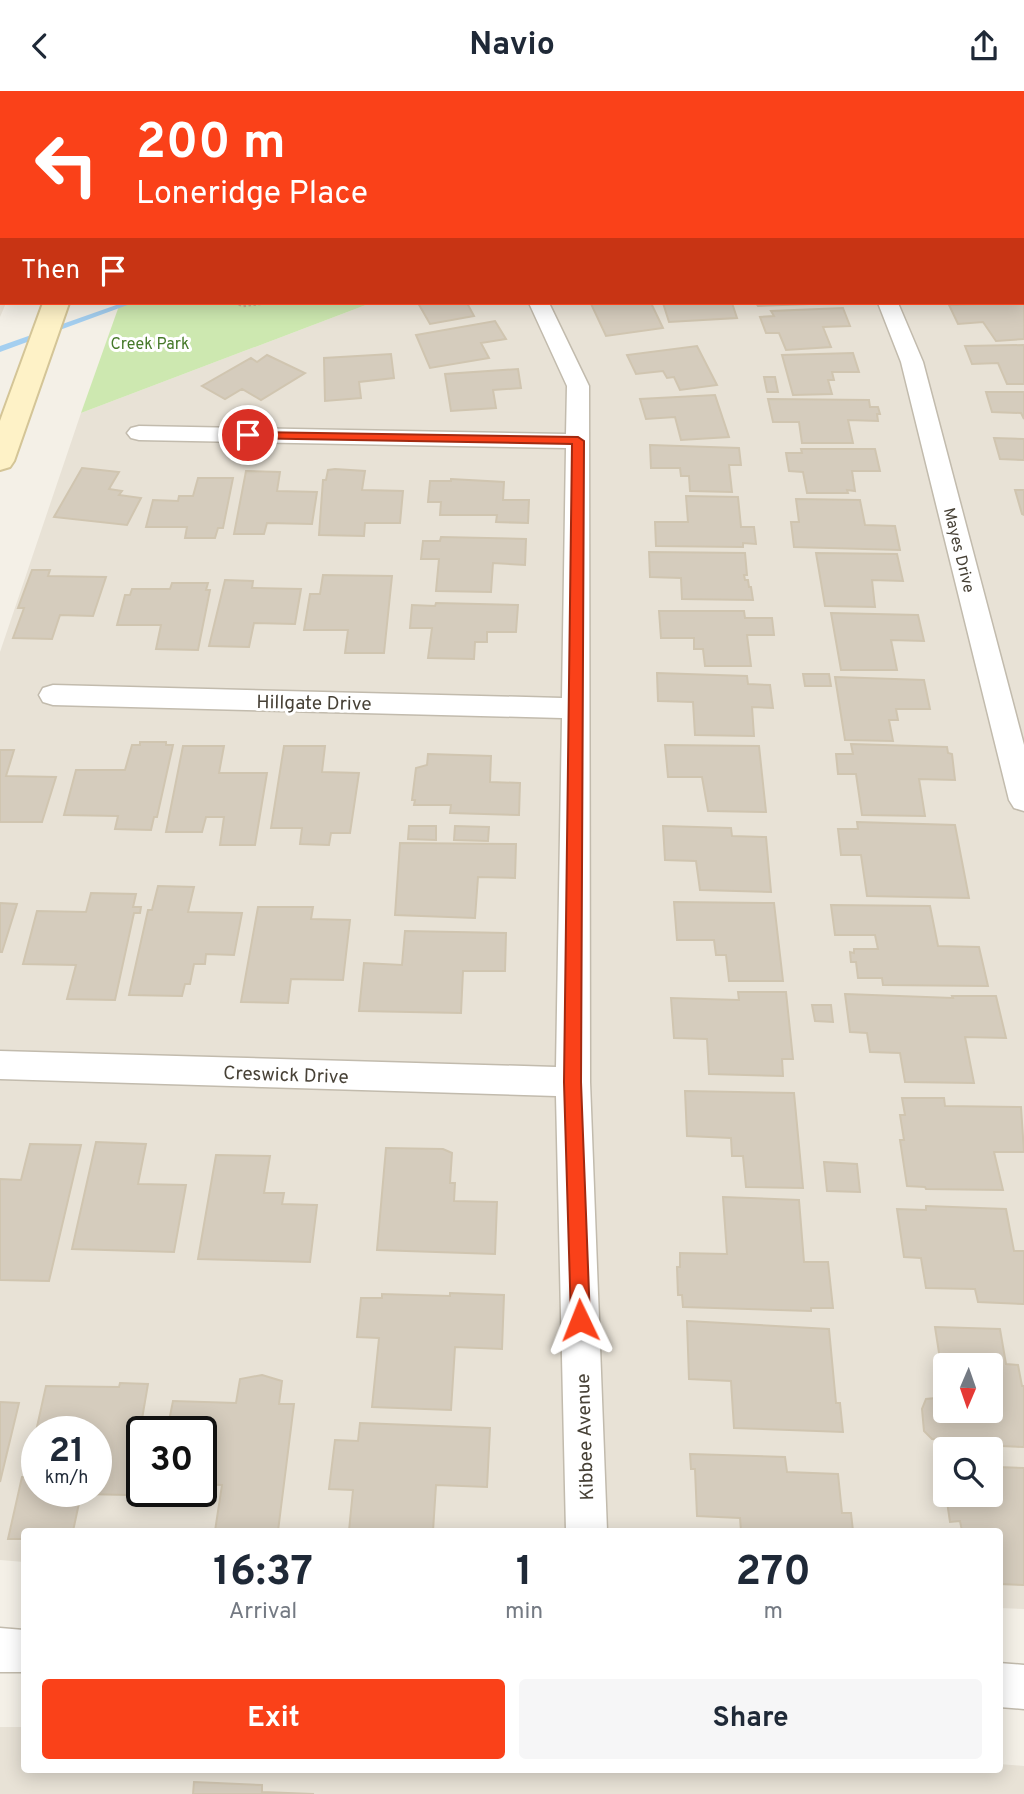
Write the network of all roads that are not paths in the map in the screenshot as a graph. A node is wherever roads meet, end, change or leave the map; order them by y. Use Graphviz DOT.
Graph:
graph roads {
  1 [pos="540,305"];
  2 [pos="889,305"];
  3 [pos="54,306"];
  4 [pos="139,433"];
  5 [pos="578,441"];
  6 [pos="0,461"];
  7 [pos="53,695"];
  8 [pos="575,708"];
  9 [pos="1024,800"];
  10 [pos="0,1065"];
  11 [pos="573,1082"];
  12 [pos="587,1528"];
  13 [pos="0,1650"];
  14 [pos="21,1651"];
  15 [pos="1003,1685"];
  16 [pos="1024,1687"];
  1 -- 5 [label="street, Kibbee Avenue"];
  2 -- 9 [label="street, Mayes Drive"];
  3 -- 6 [label="main road"];
  4 -- 5 [label="street"];
  5 -- 8 [label="street, Kibbee Avenue"];
  7 -- 8 [label="street, Hillgate Drive"];
  8 -- 11 [label="street, Kibbee Avenue"];
  10 -- 11 [label="street, Creswick Drive"];
  11 -- 12 [label="street, Kibbee Avenue"];
  13 -- 14 [label="street"];
  15 -- 16 [label="street"];
}
